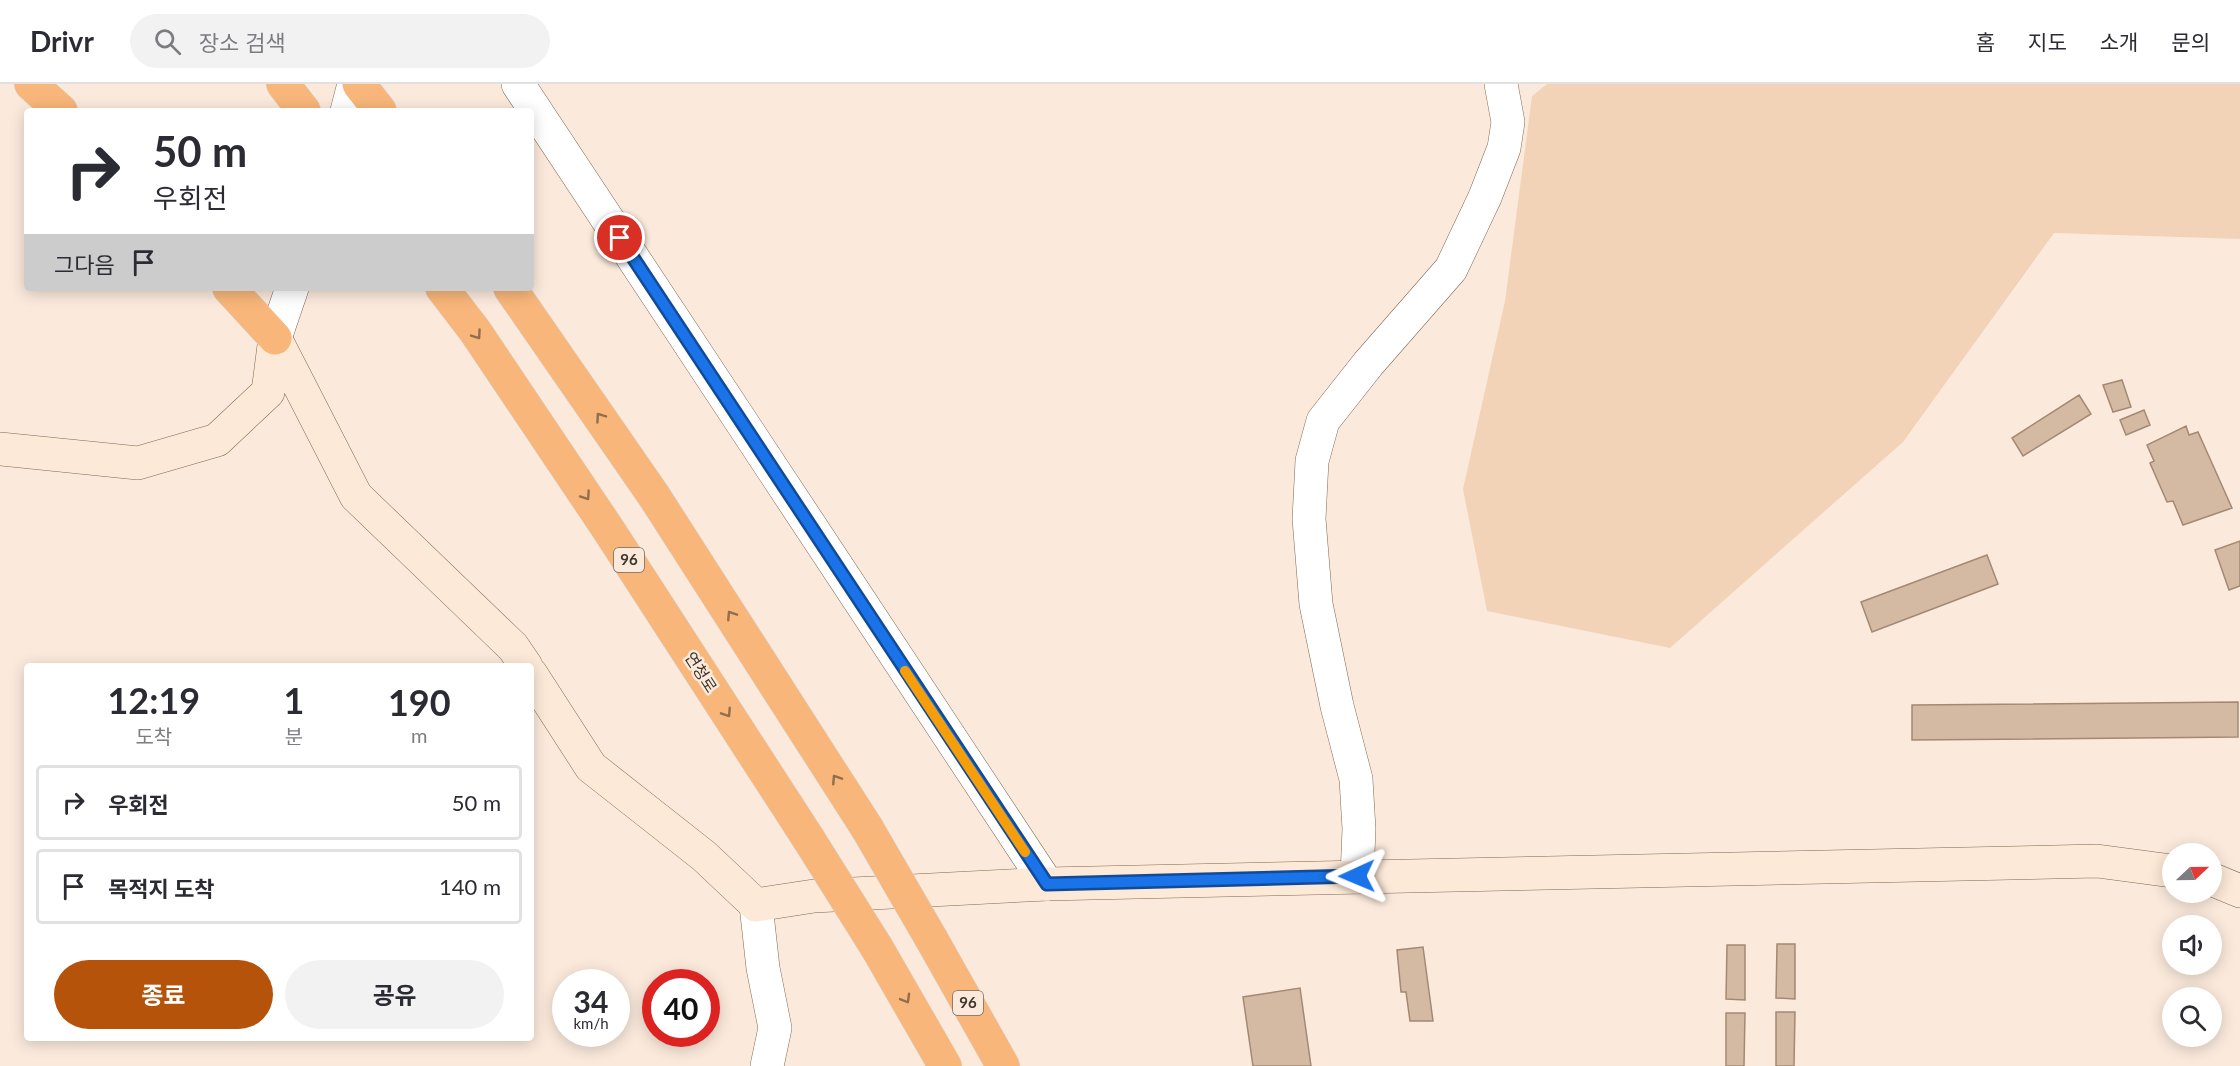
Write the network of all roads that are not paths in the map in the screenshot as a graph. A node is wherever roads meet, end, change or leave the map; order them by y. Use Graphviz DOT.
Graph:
graph roads {
  1 [pos="31,84"];
  2 [pos="282,84"];
  3 [pos="356,84"];
  4 [pos="518,84"];
  5 [pos="1501,84"];
  6 [pos="58,108"];
  7 [pos="302,108"];
  8 [pos="348,108"];
  9 [pos="377,108"];
  10 [pos="534,108"];
  11 [pos="534,108"];
  12 [pos="232,291"];
  13 [pos="291,291"];
  14 [pos="444,291"];
  15 [pos="512,291"];
  16 [pos="275,338"];
  17 [pos="0,449"];
  18 [pos="524,663"];
  19 [pos="534,679"];
  20 [pos="2162,870"];
  21 [pos="1357,876"];
  22 [pos="1047,884"];
  23 [pos="2222,884"];
  24 [pos="2240,891"];
  25 [pos="756,905"];
  26 [pos="767,1066"];
  27 [pos="945,1066"];
  28 [pos="1003,1066"];
  1 -- 6 [label="highway"];
  2 -- 7 [label="highway"];
  3 -- 8 [label="street"];
  3 -- 9 [label="highway"];
  4 -- 10 [label="street"];
  5 -- 21 [label="street"];
  11 -- 22 [label="street"];
  12 -- 16 [label="highway"];
  13 -- 16 [label="street"];
  14 -- 27 [label="highway, 연청로 / 96, one-way, bridge"];
  28 -- 15 [label="highway, 96, one-way, bridge"];
  16 -- 17 [label="street"];
  16 -- 18 [label="street"];
  19 -- 25 [label="street"];
  20 -- 21 [label="street"];
  21 -- 22 [label="street"];
  22 -- 25 [label="street"];
  23 -- 24 [label="street"];
  25 -- 26 [label="street"];
}
